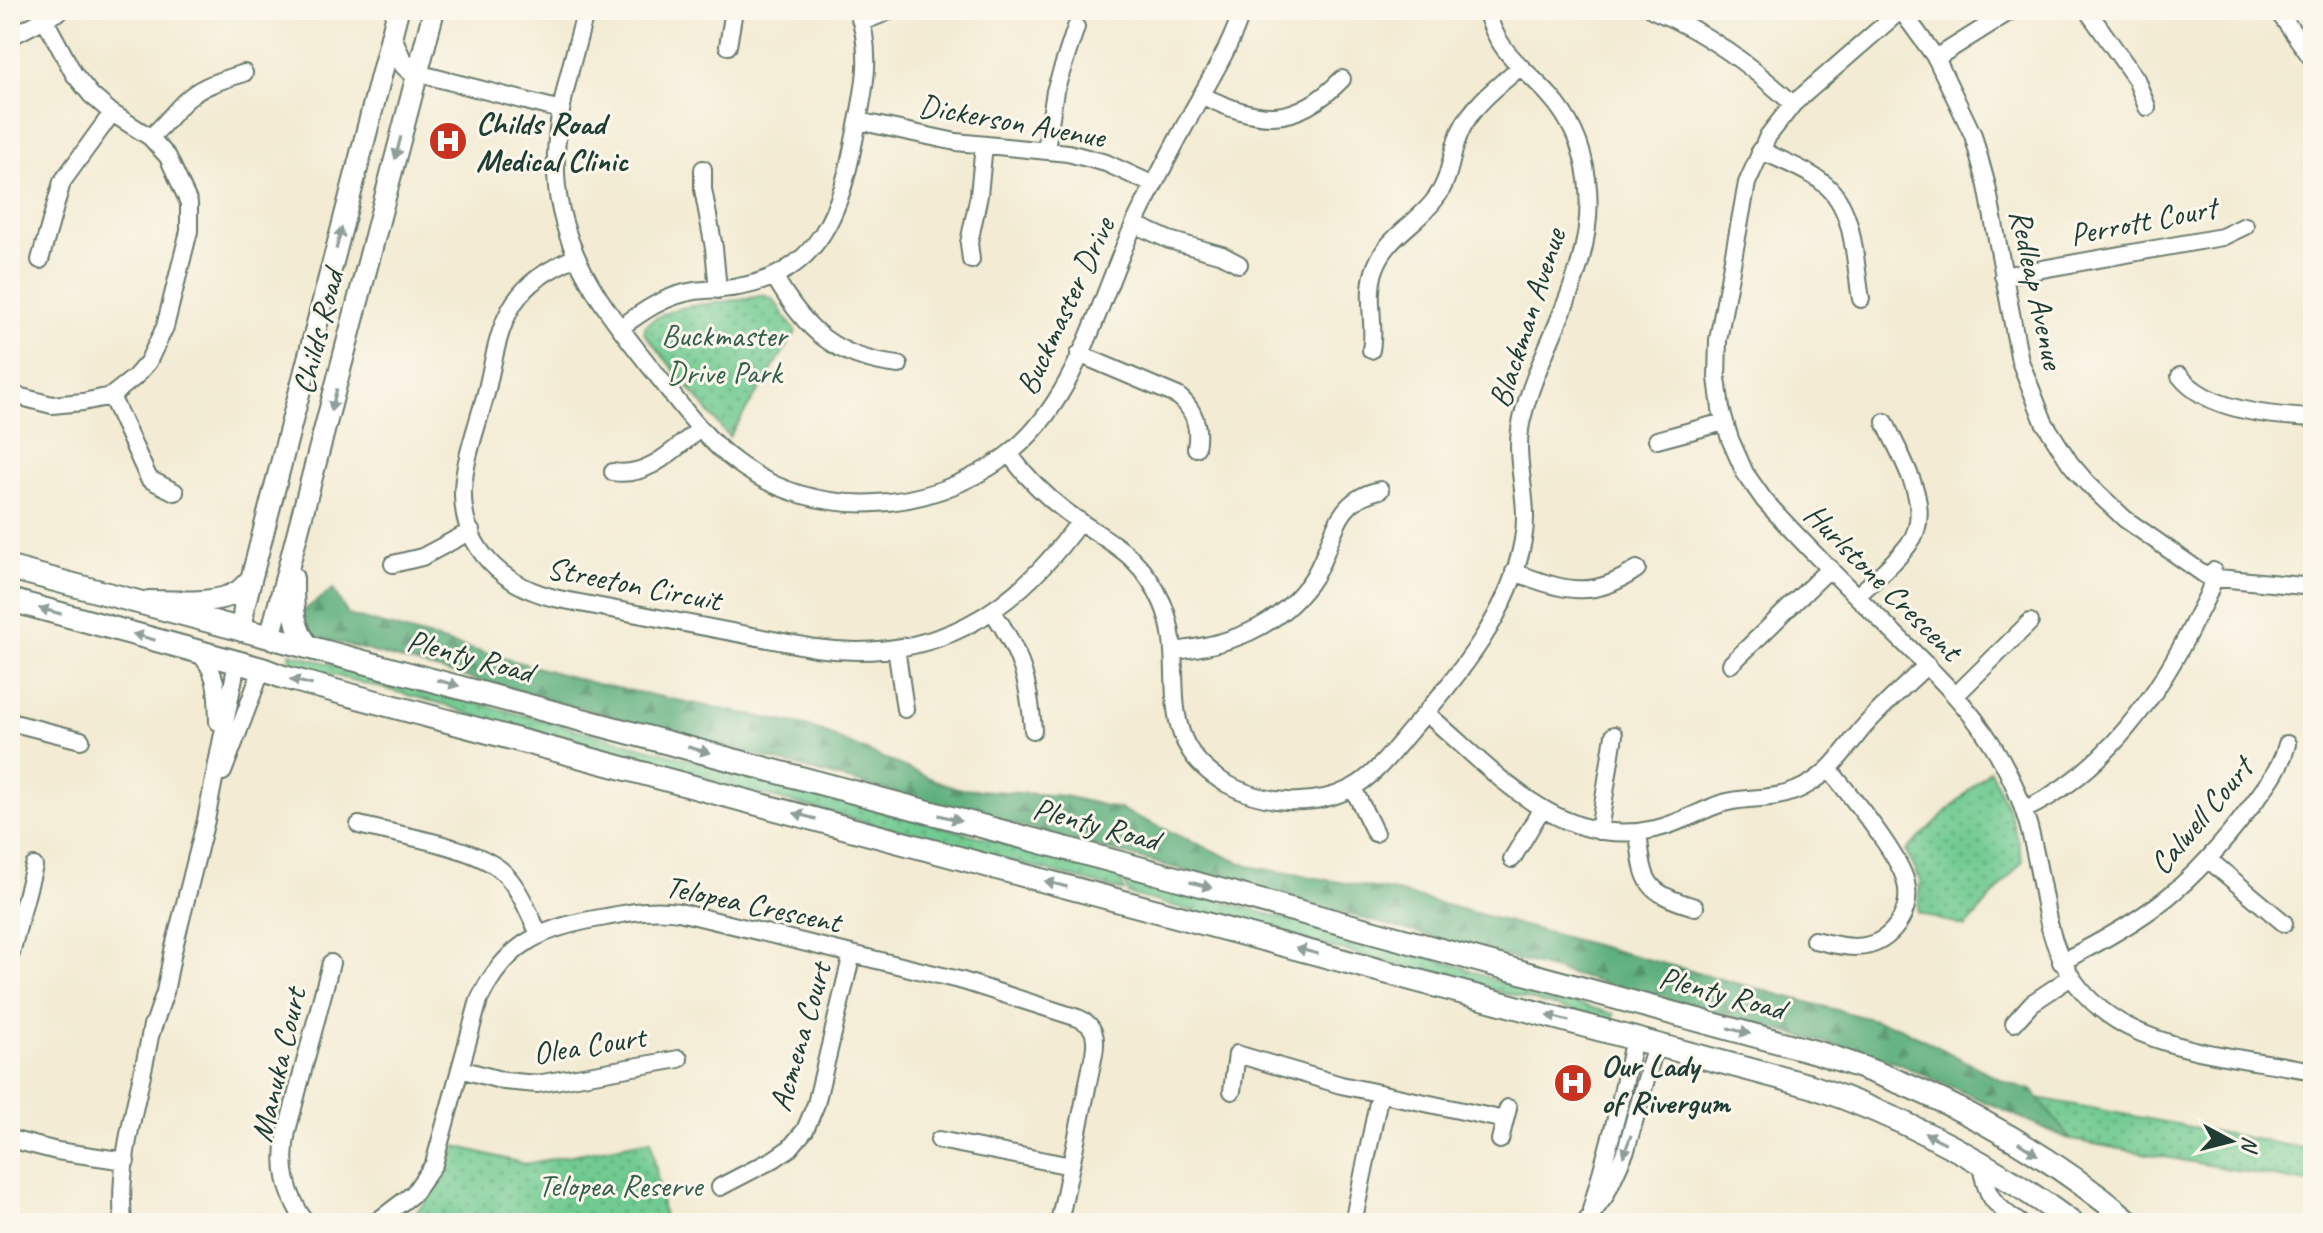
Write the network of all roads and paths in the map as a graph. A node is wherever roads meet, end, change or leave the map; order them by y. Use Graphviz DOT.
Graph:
graph roads {
  1 [pos="62,10"];
  2 [pos="398,10"];
  3 [pos="434,10"];
  4 [pos="586,10"];
  5 [pos="734,10"];
  6 [pos="892,10"];
  7 [pos="1242,10"];
  8 [pos="1486,10"];
  9 [pos="1653,10"];
  10 [pos="1901,10"];
  11 [pos="2012,10"];
  12 [pos="2087,10"];
  13 [pos="2277,10"];
  14 [pos="859,16"];
  15 [pos="45,20"];
  16 [pos="1076,27"];
  17 [pos="391,36"];
  18 [pos="10,37"];
  19 [pos="728,46"];
  20 [pos="1936,58"];
  21 [pos="2313,60"];
  22 [pos="1519,68"];
  23 [pos="244,73"];
  24 [pos="417,73"];
  25 [pos="1342,79"];
  26 [pos="1201,95"];
  27 [pos="1793,104"];
  28 [pos="2147,107"];
  29 [pos="561,110"];
  30 [pos="112,113"];
  31 [pos="858,121"];
  32 [pos="150,137"];
  33 [pos="984,145"];
  34 [pos="1046,149"];
  35 [pos="1760,150"];
  36 [pos="703,169"];
  37 [pos="1154,185"];
  38 [pos="1134,224"];
  39 [pos="2245,226"];
  40 [pos="575,257"];
  41 [pos="40,260"];
  42 [pos="971,260"];
  43 [pos="1239,264"];
  44 [pos="774,276"];
  45 [pos="2003,276"];
  46 [pos="718,290"];
  47 [pos="1861,299"];
  48 [pos="620,328"];
  49 [pos="1371,350"];
  50 [pos="1079,354"];
  51 [pos="899,365"];
  52 [pos="2180,376"];
  53 [pos="111,396"];
  54 [pos="11,397"];
  55 [pos="2313,418"];
  56 [pos="1724,422"];
  57 [pos="1885,422"];
  58 [pos="700,429"];
  59 [pos="1657,440"];
  60 [pos="1196,448"];
  61 [pos="1009,454"];
  62 [pos="613,472"];
  63 [pos="1380,490"];
  64 [pos="175,492"];
  65 [pos="1080,521"];
  66 [pos="266,522"];
  67 [pos="471,531"];
  68 [pos="296,537"];
  69 [pos="393,564"];
  70 [pos="10,568"];
  71 [pos="1830,568"];
  72 [pos="1637,569"];
  73 [pos="1514,572"];
  74 [pos="2212,575"];
  75 [pos="251,579"];
  76 [pos="2313,587"];
  77 [pos="1857,596"];
  78 [pos="10,600"];
  79 [pos="131,601"];
  80 [pos="993,612"];
  81 [pos="2030,622"];
  82 [pos="242,631"];
  83 [pos="270,638"];
  84 [pos="310,647"];
  85 [pos="896,648"];
  86 [pos="197,651"];
  87 [pos="1174,651"];
  88 [pos="237,662"];
  89 [pos="1731,664"];
  90 [pos="1927,665"];
  91 [pos="262,669"];
  92 [pos="1956,695"];
  93 [pos="905,709"];
  94 [pos="1426,713"];
  95 [pos="10,722"];
  96 [pos="1033,730"];
  97 [pos="1614,735"];
  98 [pos="81,740"];
  99 [pos="2287,744"];
  100 [pos="219,747"];
  101 [pos="1830,770"];
  102 [pos="1353,788"];
  103 [pos="1541,810"];
  104 [pos="2024,810"];
  105 [pos="206,820"];
  106 [pos="359,825"];
  107 [pos="1599,831"];
  108 [pos="1638,832"];
  109 [pos="1375,833"];
  110 [pos="1512,859"];
  111 [pos="2209,860"];
  112 [pos="34,866"];
  113 [pos="1695,907"];
  114 [pos="2284,923"];
  115 [pos="539,934"];
  116 [pos="1814,940"];
  117 [pos="852,954"];
  118 [pos="10,957"];
  119 [pos="2061,962"];
  120 [pos="331,963"];
  121 [pos="2071,977"];
  122 [pos="1653,1008"];
  123 [pos="2014,1023"];
  124 [pos="1235,1036"];
  125 [pos="1634,1038"];
  126 [pos="1656,1044"];
  127 [pos="1237,1054"];
  128 [pos="679,1059"];
  129 [pos="460,1069"];
  130 [pos="2313,1071"];
  131 [pos="1232,1091"];
  132 [pos="1380,1093"];
  133 [pos="10,1139"];
  134 [pos="940,1139"];
  135 [pos="1500,1140"];
  136 [pos="126,1160"];
  137 [pos="1981,1163"];
  138 [pos="1071,1166"];
  139 [pos="720,1187"];
  140 [pos="1587,1219"];
  141 [pos="123,1222"];
  142 [pos="306,1223"];
  143 [pos="375,1223"];
  144 [pos="1059,1223"];
  145 [pos="1353,1223"];
  146 [pos="2020,1223"];
  147 [pos="2072,1223"];
  148 [pos="2131,1223"];
  1 -- 15 [label="street"];
  2 -- 17 [label="main road, Childs Road"];
  3 -- 24 [label="main road, Childs Road"];
  4 -- 29 [label="street, Buckmaster Drive"];
  5 -- 19 [label="street"];
  6 -- 14 [label="street"];
  7 -- 26 [label="street, Buckmaster Drive"];
  8 -- 22 [label="street, Blackman Avenue"];
  9 -- 27 [label="street"];
  10 -- 20 [label="street, Redleap Avenue"];
  10 -- 27 [label="street, Hurlstone Crescent"];
  11 -- 20 [label="street"];
  12 -- 28 [label="street"];
  13 -- 21 [label="street"];
  14 -- 31 [label="street"];
  15 -- 18 [label="street"];
  15 -- 30 [label="street"];
  16 -- 34 [label="street"];
  17 -- 24 [label="main road"];
  66 -- 17 [label="main road, Childs Road, one-way"];
  20 -- 45 [label="street, Redleap Avenue"];
  22 -- 49 [label="street"];
  22 -- 73 [label="street, Blackman Avenue"];
  23 -- 32 [label="street"];
  24 -- 29 [label="street"];
  24 -- 68 [label="main road, Childs Road, one-way"];
  25 -- 26 [label="street"];
  26 -- 37 [label="street, Buckmaster Drive"];
  27 -- 35 [label="street, Hurlstone Crescent"];
  29 -- 40 [label="street, Buckmaster Drive"];
  30 -- 32 [label="street"];
  30 -- 41 [label="street"];
  31 -- 33 [label="street, Dickerson Avenue"];
  31 -- 44 [label="street"];
  32 -- 53 [label="street"];
  33 -- 34 [label="street, Dickerson Avenue"];
  33 -- 42 [label="street"];
  34 -- 37 [label="street, Dickerson Avenue"];
  35 -- 47 [label="street"];
  35 -- 56 [label="street, Hurlstone Crescent"];
  36 -- 46 [label="street"];
  37 -- 38 [label="street, Buckmaster Drive"];
  38 -- 43 [label="street"];
  38 -- 50 [label="street, Buckmaster Drive"];
  39 -- 45 [label="street, Perrott Court"];
  40 -- 48 [label="street, Buckmaster Drive"];
  40 -- 67 [label="street, Streeton Circuit"];
  44 -- 46 [label="street"];
  44 -- 51 [label="street"];
  45 -- 74 [label="street, Redleap Avenue"];
  46 -- 48 [label="street"];
  48 -- 58 [label="street, Buckmaster Drive"];
  50 -- 60 [label="street"];
  50 -- 61 [label="street, Buckmaster Drive"];
  52 -- 55 [label="street"];
  53 -- 54 [label="street"];
  53 -- 64 [label="street"];
  56 -- 59 [label="street"];
  56 -- 71 [label="street, Hurlstone Crescent"];
  57 -- 77 [label="street"];
  58 -- 61 [label="street, Buckmaster Drive"];
  58 -- 62 [label="street"];
  61 -- 65 [label="street, Blackman Avenue"];
  63 -- 87 [label="street"];
  65 -- 80 [label="street, Streeton Circuit"];
  65 -- 87 [label="street, Blackman Avenue"];
  66 -- 68 [label="main road"];
  66 -- 75 [label="main road, Childs Road"];
  67 -- 69 [label="street"];
  67 -- 85 [label="street, Streeton Circuit"];
  68 -- 83 [label="main road, Childs Road"];
  68 -- 84 [label="main road"];
  70 -- 79 [label="highway, Plenty Road"];
  71 -- 77 [label="street, Hurlstone Crescent"];
  71 -- 89 [label="street"];
  72 -- 73 [label="street"];
  73 -- 94 [label="street, Blackman Avenue"];
  74 -- 76 [label="street, Redleap Avenue"];
  74 -- 104 [label="street"];
  75 -- 79 [label="main road"];
  75 -- 82 [label="main road, Childs Road"];
  77 -- 90 [label="street, Hurlstone Crescent"];
  86 -- 78 [label="highway, Plenty Road, one-way"];
  79 -- 82 [label="highway, Plenty Road"];
  80 -- 85 [label="street, Streeton Circuit"];
  80 -- 96 [label="street"];
  81 -- 92 [label="street"];
  82 -- 83 [label="highway, Plenty Road"];
  82 -- 88 [label="highway, Childs Road"];
  83 -- 84 [label="highway, Plenty Road"];
  83 -- 91 [label="highway, Childs Road"];
  84 -- 122 [label="highway, Plenty Road, one-way"];
  85 -- 93 [label="street"];
  86 -- 88 [label="highway, Plenty Road"];
  86 -- 100 [label="street"];
  87 -- 102 [label="street, Blackman Avenue"];
  88 -- 91 [label="highway, Plenty Road"];
  88 -- 100 [label="street"];
  90 -- 92 [label="street, Hurlstone Crescent"];
  90 -- 101 [label="street"];
  91 -- 105 [label="street"];
  125 -- 91 [label="highway, Plenty Road, one-way"];
  92 -- 104 [label="street, Hurlstone Crescent"];
  94 -- 102 [label="street, Blackman Avenue"];
  94 -- 103 [label="street"];
  95 -- 98 [label="street"];
  97 -- 107 [label="street"];
  99 -- 111 [label="street, Calwell Court"];
  100 -- 105 [label="street"];
  101 -- 108 [label="street"];
  101 -- 116 [label="street"];
  102 -- 109 [label="street"];
  103 -- 107 [label="street"];
  103 -- 110 [label="street"];
  104 -- 119 [label="street, Hurlstone Crescent"];
  105 -- 136 [label="street"];
  106 -- 115 [label="street"];
  107 -- 108 [label="street"];
  108 -- 113 [label="street"];
  111 -- 114 [label="street"];
  111 -- 119 [label="street, Calwell Court"];
  112 -- 118 [label="street"];
  115 -- 117 [label="street, Telopea Crescent"];
  115 -- 129 [label="street, Telopea Crescent"];
  117 -- 138 [label="street, Telopea Crescent"];
  117 -- 139 [label="street, Acmena Court"];
  119 -- 121 [label="street, Hurlstone Crescent"];
  120 -- 142 [label="street, Manuka Court"];
  121 -- 123 [label="street"];
  121 -- 130 [label="street, Hurlstone Crescent"];
  122 -- 125 [label="highway"];
  122 -- 126 [label="highway"];
  122 -- 148 [label="highway, Plenty Road, one-way"];
  124 -- 127 [label="street"];
  125 -- 126 [label="highway, Plenty Road"];
  125 -- 140 [label="street"];
  137 -- 126 [label="highway, Plenty Road, one-way"];
  126 -- 140 [label="street, one-way"];
  127 -- 131 [label="street"];
  127 -- 132 [label="street"];
  128 -- 129 [label="street, Olea Court"];
  129 -- 143 [label="street, Telopea Crescent"];
  132 -- 135 [label="street"];
  132 -- 145 [label="street"];
  133 -- 136 [label="street"];
  134 -- 138 [label="street"];
  136 -- 141 [label="street"];
  137 -- 146 [label="street"];
  137 -- 147 [label="highway, Plenty Road"];
  138 -- 144 [label="street, Telopea Crescent"];
}
